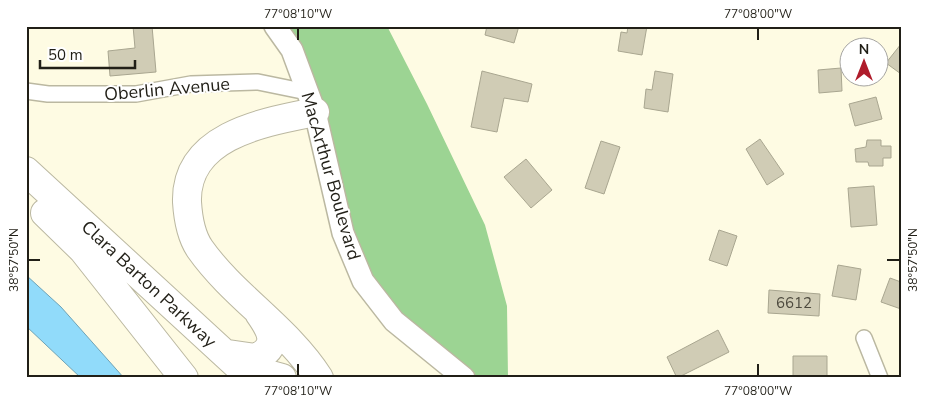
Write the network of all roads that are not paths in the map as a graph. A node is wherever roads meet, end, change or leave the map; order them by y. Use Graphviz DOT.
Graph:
graph roads {
  1 [pos="275,26"];
  2 [pos="26,91"];
  3 [pos="311,102"];
  4 [pos="26,171"];
  5 [pos="26,194"];
  6 [pos="26,204"];
  7 [pos="83,250"];
  8 [pos="256,308"];
  9 [pos="864,338"];
  10 [pos="224,352"];
  11 [pos="184,378"];
  12 [pos="282,378"];
  13 [pos="319,378"];
  14 [pos="464,378"];
  15 [pos="880,378"];
  1 -- 3 [label="main road, MacArthur Boulevard"];
  2 -- 3 [label="street, Oberlin Avenue"];
  3 -- 8 [label="highway"];
  3 -- 14 [label="main road, MacArthur Boulevard"];
  4 -- 10 [label="highway, Clara Barton Parkway"];
  5 -- 7 [label="highway, Clara Barton Parkway"];
  6 -- 7 [label="highway"];
  7 -- 11 [label="highway, Clara Barton Parkway"];
  8 -- 10 [label="highway"];
  8 -- 13 [label="highway"];
  9 -- 15 [label="street"];
  10 -- 12 [label="highway, Clara Barton Parkway"];
}
